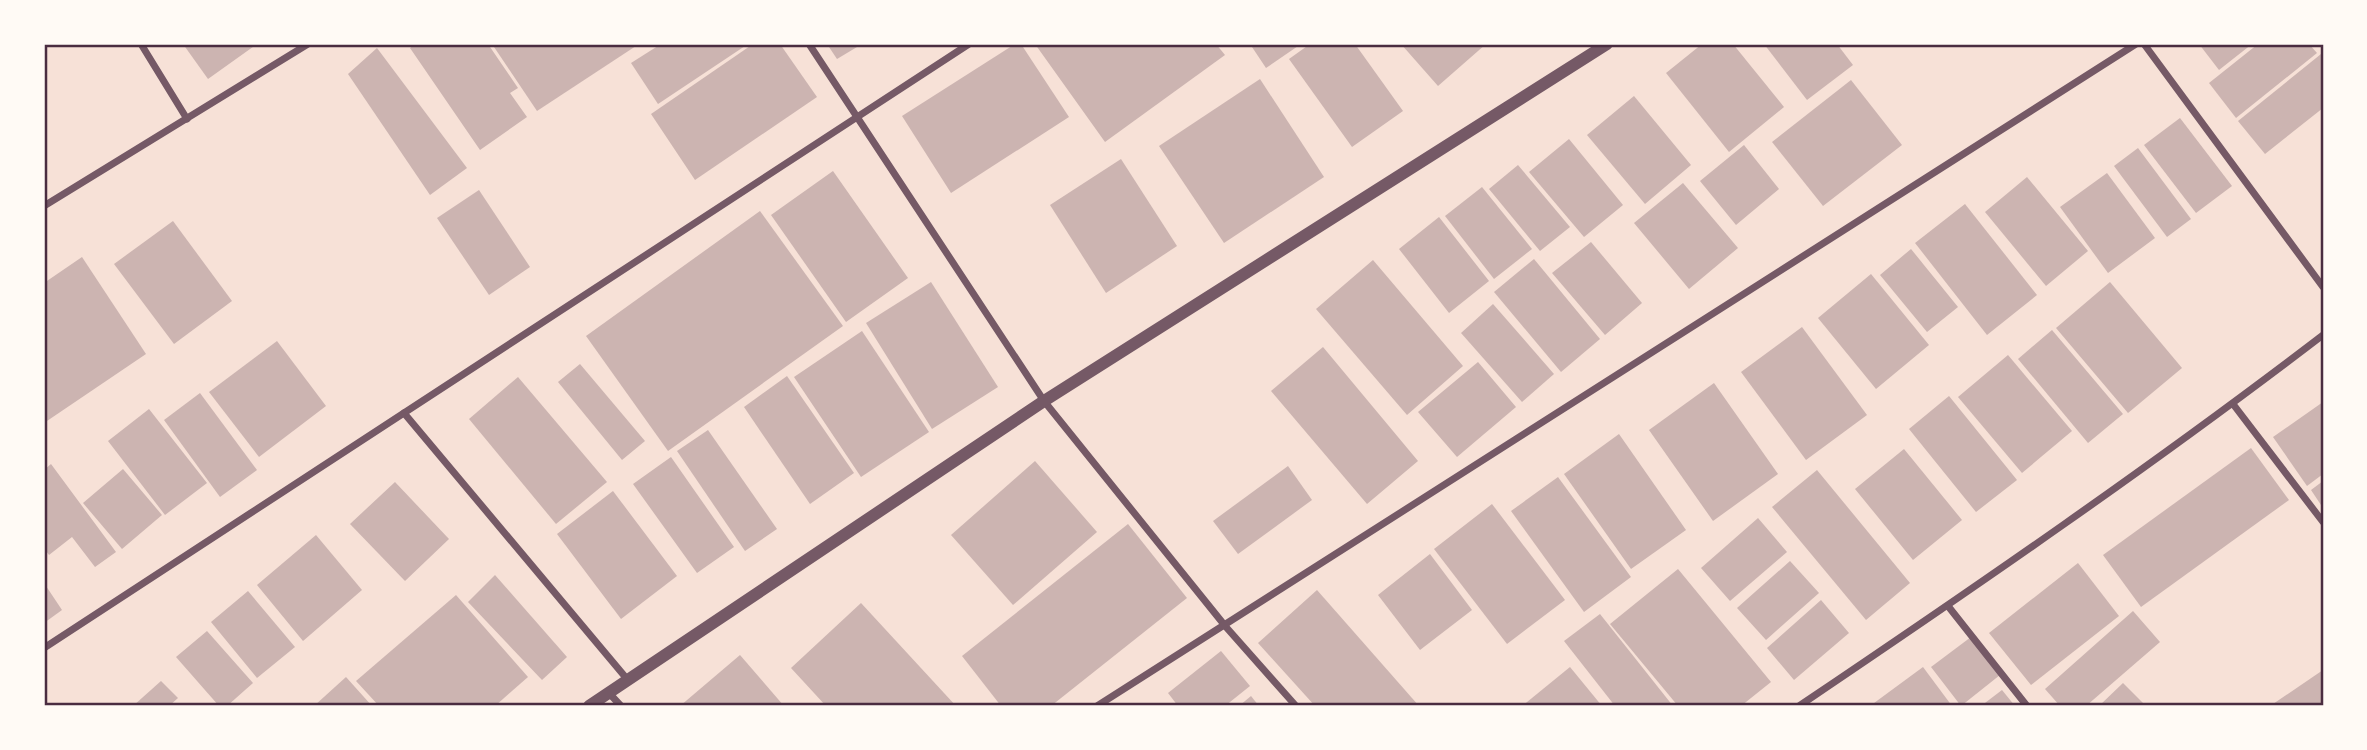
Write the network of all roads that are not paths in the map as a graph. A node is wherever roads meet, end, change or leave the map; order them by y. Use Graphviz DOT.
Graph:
graph roads {
  1 [pos="141,44"];
  2 [pos="307,44"];
  3 [pos="808,44"];
  4 [pos="969,44"];
  5 [pos="1607,44"];
  6 [pos="2136,44"];
  7 [pos="2144,44"];
  8 [pos="858,118"];
  9 [pos="187,119"];
  10 [pos="44,206"];
  11 [pos="2323,286"];
  12 [pos="2323,335"];
  13 [pos="1045,401"];
  14 [pos="2233,404"];
  15 [pos="404,413"];
  16 [pos="2323,522"];
  17 [pos="1948,606"];
  18 [pos="1226,627"];
  19 [pos="44,648"];
  20 [pos="627,679"];
  21 [pos="608,692"];
  22 [pos="589,706"];
  23 [pos="621,706"];
  24 [pos="1097,706"];
  25 [pos="1296,706"];
  26 [pos="1799,706"];
  27 [pos="2027,706"];
  1 -- 9 [label="street"];
  2 -- 9 [label="street"];
  3 -- 8 [label="street"];
  4 -- 8 [label="street"];
  5 -- 13 [label="street"];
  6 -- 18 [label="street"];
  7 -- 11 [label="street"];
  8 -- 13 [label="street"];
  8 -- 15 [label="street"];
  9 -- 10 [label="street"];
  12 -- 14 [label="street"];
  13 -- 18 [label="street"];
  13 -- 20 [label="street"];
  14 -- 16 [label="street"];
  14 -- 17 [label="street"];
  15 -- 19 [label="street"];
  15 -- 20 [label="street"];
  17 -- 26 [label="street"];
  17 -- 27 [label="street"];
  18 -- 24 [label="street"];
  18 -- 25 [label="street"];
  20 -- 21 [label="street"];
  21 -- 22 [label="street"];
  21 -- 23 [label="street"];
}
